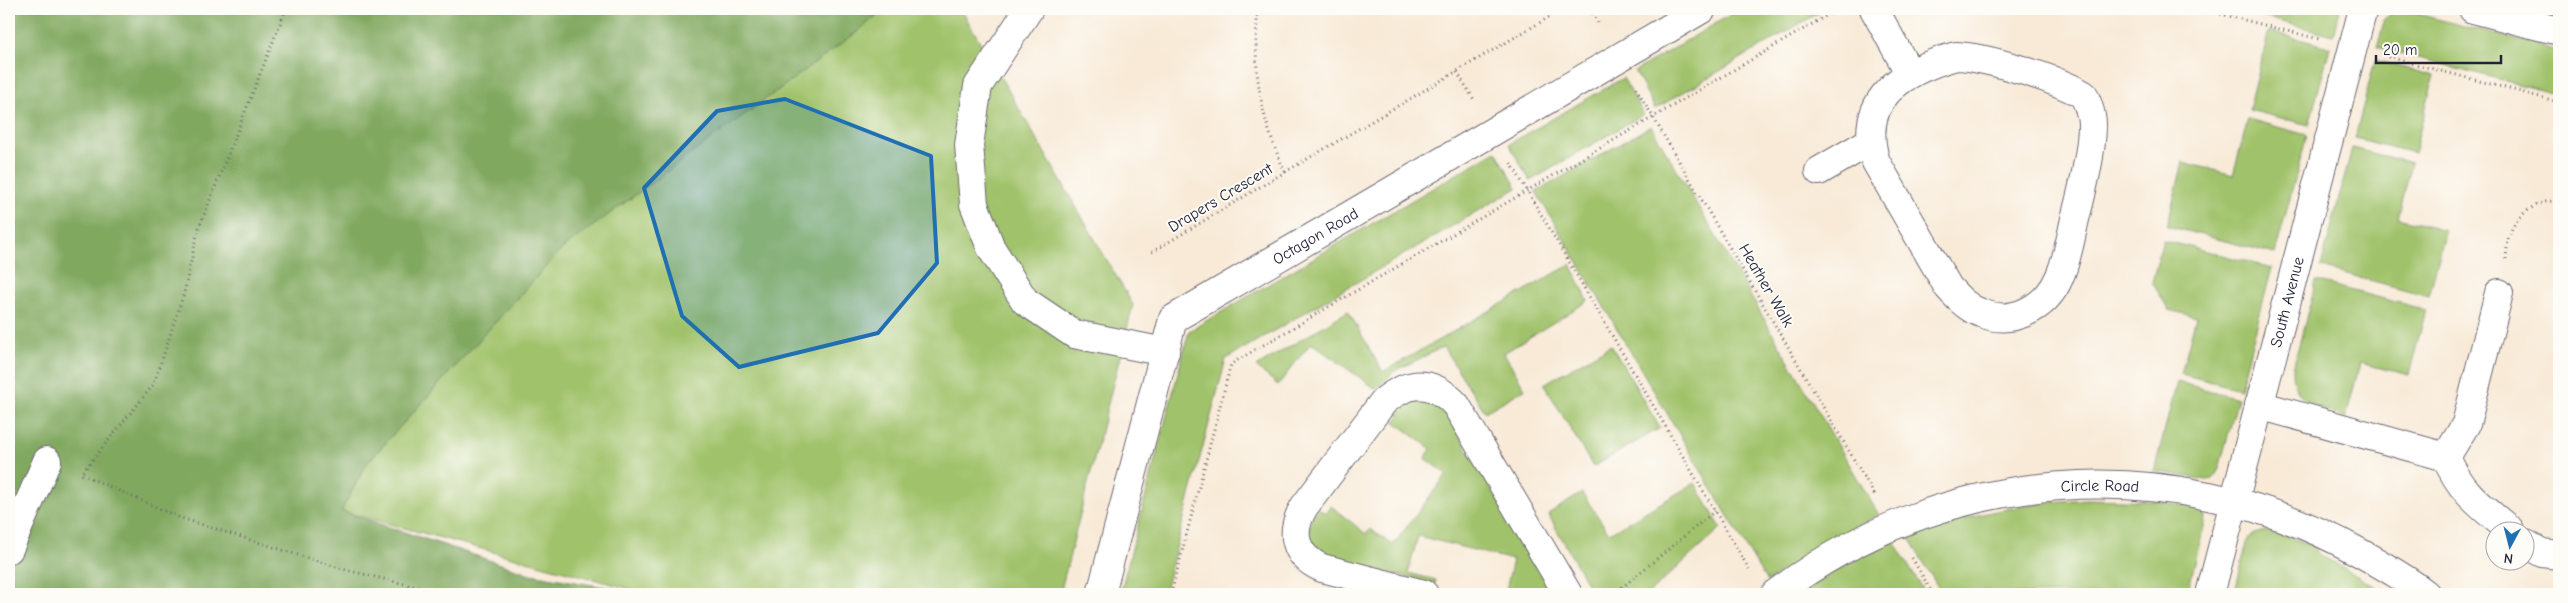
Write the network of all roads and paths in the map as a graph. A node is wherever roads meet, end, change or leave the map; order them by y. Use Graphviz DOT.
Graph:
graph roads {
  1 [pos="286,9"];
  2 [pos="1029,9"];
  3 [pos="1258,9"];
  4 [pos="1563,9"];
  5 [pos="1702,9"];
  6 [pos="1838,9"];
  7 [pos="1874,9"];
  8 [pos="2363,9"];
  9 [pos="2473,9"];
  10 [pos="2559,31"];
  11 [pos="1619,58"];
  12 [pos="1910,74"];
  13 [pos="1654,117"];
  14 [pos="1493,132"];
  15 [pos="1869,142"];
  16 [pos="1819,171"];
  17 [pos="1285,172"];
  18 [pos="1527,191"];
  19 [pos="2559,202"];
  20 [pos="1152,252"];
  21 [pos="2499,294"];
  22 [pos="1164,352"];
  23 [pos="2259,405"];
  24 [pos="2446,457"];
  25 [pos="47,461"];
  26 [pos="2234,502"];
  27 [pos="1715,511"];
  28 [pos="2498,520"];
  29 [pos="1893,526"];
  30 [pos="9,549"];
  31 [pos="2536,550"];
  32 [pos="2559,556"];
  33 [pos="1765,586"];
  34 [pos="446,594"];
  35 [pos="1101,594"];
  36 [pos="1171,594"];
  37 [pos="1424,594"];
  38 [pos="1568,594"];
  39 [pos="1614,594"];
  40 [pos="2210,594"];
  41 [pos="2426,594"];
  1 -- 34 [label="path"];
  2 -- 22 [label="street"];
  3 -- 17 [label="path, Drapers Crescent"];
  4 -- 17 [label="path"];
  5 -- 11 [label="street, Octagon Road"];
  6 -- 13 [label="path"];
  7 -- 12 [label="street"];
  8 -- 23 [label="street, South Avenue"];
  9 -- 10 [label="street"];
  11 -- 13 [label="path, Heather Walk"];
  11 -- 14 [label="street, Octagon Road"];
  12 -- 15 [label="street"];
  12 -- 15 [label="street"];
  13 -- 18 [label="path"];
  13 -- 29 [label="path, Heather Walk"];
  14 -- 18 [label="path"];
  14 -- 22 [label="street, Octagon Road"];
  15 -- 16 [label="street"];
  17 -- 20 [label="path, Drapers Crescent"];
  18 -- 27 [label="path"];
  18 -- 36 [label="path"];
  19 -- 21 [label="path"];
  21 -- 24 [label="street"];
  22 -- 35 [label="street, Octagon Road"];
  23 -- 24 [label="street"];
  23 -- 26 [label="street, South Avenue"];
  24 -- 28 [label="street"];
  25 -- 30 [label="street"];
  26 -- 29 [label="street, Circle Road"];
  26 -- 40 [label="street, South Avenue"];
  26 -- 41 [label="street, Circle Road"];
  27 -- 33 [label="path"];
  27 -- 39 [label="path"];
  29 -- 33 [label="street, Circle Road"];
  31 -- 32 [label="street"];
  37 -- 38 [label="street"];
}
